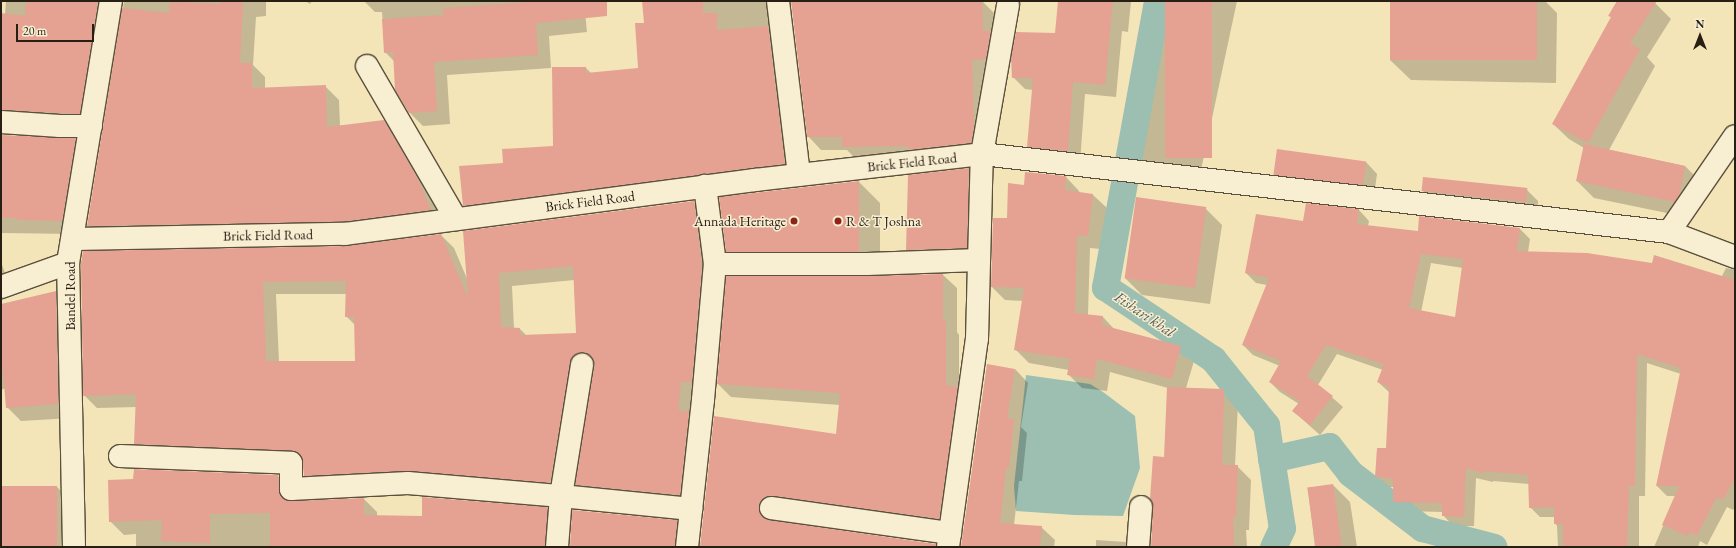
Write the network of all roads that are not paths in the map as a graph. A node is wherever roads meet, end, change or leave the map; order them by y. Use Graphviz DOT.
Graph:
graph roads {
  1 [pos="111,1"];
  2 [pos="778,1"];
  3 [pos="1008,5"];
  4 [pos="367,66"];
  5 [pos="1,122"];
  6 [pos="91,126"];
  7 [pos="1735,136"];
  8 [pos="982,154"];
  9 [pos="799,175"];
  10 [pos="705,186"];
  11 [pos="456,219"];
  12 [pos="1669,232"];
  13 [pos="73,239"];
  14 [pos="1735,257"];
  15 [pos="980,260"];
  16 [pos="68,263"];
  17 [pos="715,264"];
  18 [pos="1,287"];
  19 [pos="582,365"];
  20 [pos="120,456"];
  21 [pos="561,496"];
  22 [pos="1141,507"];
  23 [pos="771,508"];
  24 [pos="691,509"];
  25 [pos="949,540"];
  26 [pos="74,547"];
  27 [pos="557,547"];
  28 [pos="686,547"];
  29 [pos="1138,547"];
  1 -- 6 [label="street, Bandel Road"];
  2 -- 9 [label="street"];
  3 -- 8 [label="street"];
  4 -- 11 [label="street"];
  5 -- 6 [label="street"];
  6 -- 13 [label="street, Bandel Road"];
  7 -- 12 [label="street"];
  8 -- 9 [label="street, Brick Field Road"];
  8 -- 12 [label="street, Brick Field Road"];
  8 -- 15 [label="street"];
  9 -- 10 [label="street, Brick Field Road"];
  10 -- 11 [label="street, Brick Field Road"];
  10 -- 17 [label="street"];
  11 -- 13 [label="street, Brick Field Road"];
  12 -- 14 [label="street, Brick Field Road"];
  13 -- 16 [label="street, Bandel Road"];
  15 -- 17 [label="street"];
  15 -- 25 [label="street"];
  16 -- 18 [label="street"];
  16 -- 26 [label="street, Bandel Road"];
  17 -- 24 [label="street"];
  19 -- 21 [label="street"];
  20 -- 21 [label="street"];
  21 -- 24 [label="street"];
  21 -- 27 [label="street"];
  22 -- 29 [label="street"];
  23 -- 25 [label="street"];
  24 -- 28 [label="street"];
}
